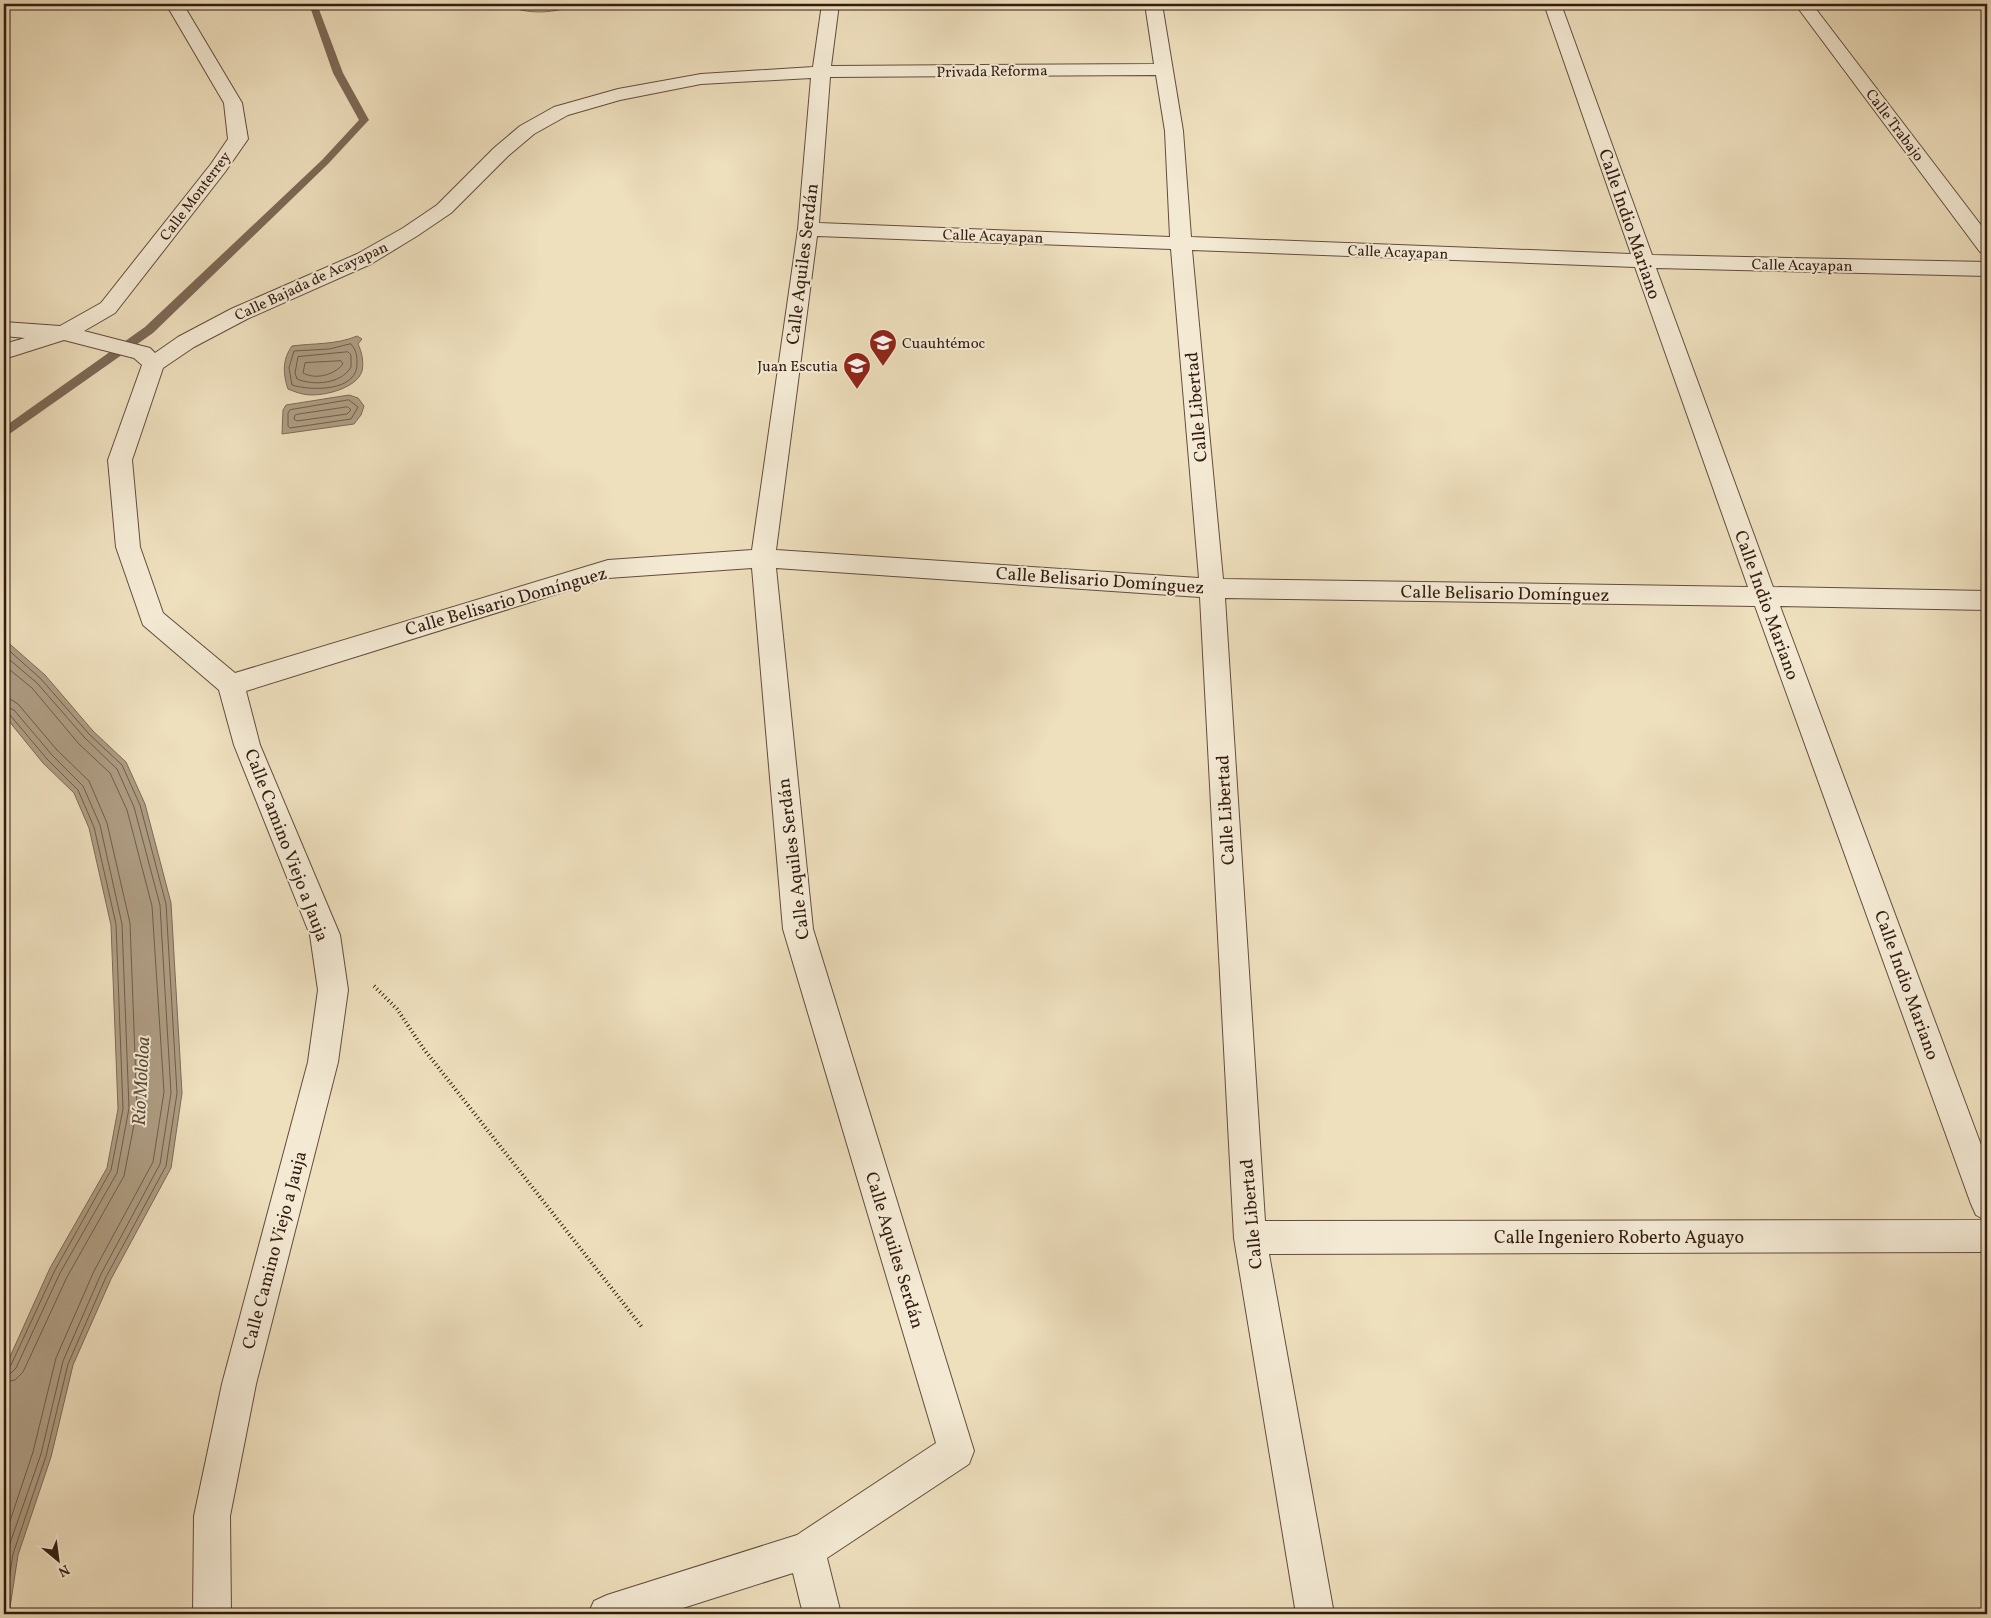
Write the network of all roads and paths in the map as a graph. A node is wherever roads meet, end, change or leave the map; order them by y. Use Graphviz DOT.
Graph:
graph roads {
  1 [pos="174,4"];
  2 [pos="830,4"];
  3 [pos="1154,4"];
  4 [pos="1553,4"];
  5 [pos="1803,4"];
  6 [pos="1164,69"];
  7 [pos="821,72"];
  8 [pos="808,229"];
  9 [pos="1181,244"];
  10 [pos="1987,247"];
  11 [pos="1643,261"];
  12 [pos="1987,269"];
  13 [pos="4,329"];
  14 [pos="63,333"];
  15 [pos="4,352"];
  16 [pos="148,358"];
  17 [pos="763,558"];
  18 [pos="1212,588"];
  19 [pos="1764,598"];
  20 [pos="1987,600"];
  21 [pos="231,685"];
  22 [pos="371,982"];
  23 [pos="1987,1204"];
  24 [pos="1987,1236"];
  25 [pos="1250,1238"];
  26 [pos="642,1327"];
  27 [pos="806,1550"];
  28 [pos="212,1614"];
  29 [pos="607,1614"];
  30 [pos="822,1614"];
  31 [pos="1315,1614"];
  1 -- 14 [label="street, Calle Monterrey"];
  2 -- 7 [label="street, Calle Aquiles Serdán"];
  3 -- 6 [label="street, Calle Libertad"];
  4 -- 11 [label="street, Calle Indio Mariano"];
  5 -- 10 [label="street, Calle Trabajo"];
  6 -- 7 [label="street, Privada Reforma"];
  6 -- 9 [label="street, Calle Libertad"];
  7 -- 8 [label="street, Calle Aquiles Serdán"];
  7 -- 16 [label="street, Calle Bajada de Acayapan"];
  8 -- 9 [label="street, Calle Acayapan"];
  8 -- 17 [label="street, Calle Aquiles Serdán"];
  9 -- 11 [label="street, Calle Acayapan"];
  9 -- 18 [label="street, Calle Libertad"];
  11 -- 12 [label="street, Calle Acayapan"];
  11 -- 19 [label="street, Calle Indio Mariano"];
  13 -- 14 [label="street"];
  14 -- 15 [label="street, Calle Monterrey"];
  14 -- 16 [label="street"];
  16 -- 21 [label="street"];
  17 -- 18 [label="street, Calle Belisario Domínguez"];
  17 -- 21 [label="street, Calle Belisario Domínguez"];
  17 -- 27 [label="street, Calle Aquiles Serdán"];
  18 -- 19 [label="street, Calle Belisario Domínguez"];
  18 -- 25 [label="street, Calle Libertad"];
  19 -- 20 [label="street, Calle Belisario Domínguez"];
  19 -- 23 [label="street, Calle Indio Mariano"];
  21 -- 28 [label="street, Calle Camino Viejo a Jauja"];
  22 -- 26 [label="path"];
  24 -- 25 [label="street, Calle Ingeniero Roberto Aguayo"];
  25 -- 31 [label="street, Calle Libertad"];
  27 -- 29 [label="street"];
  27 -- 30 [label="street"];
}
